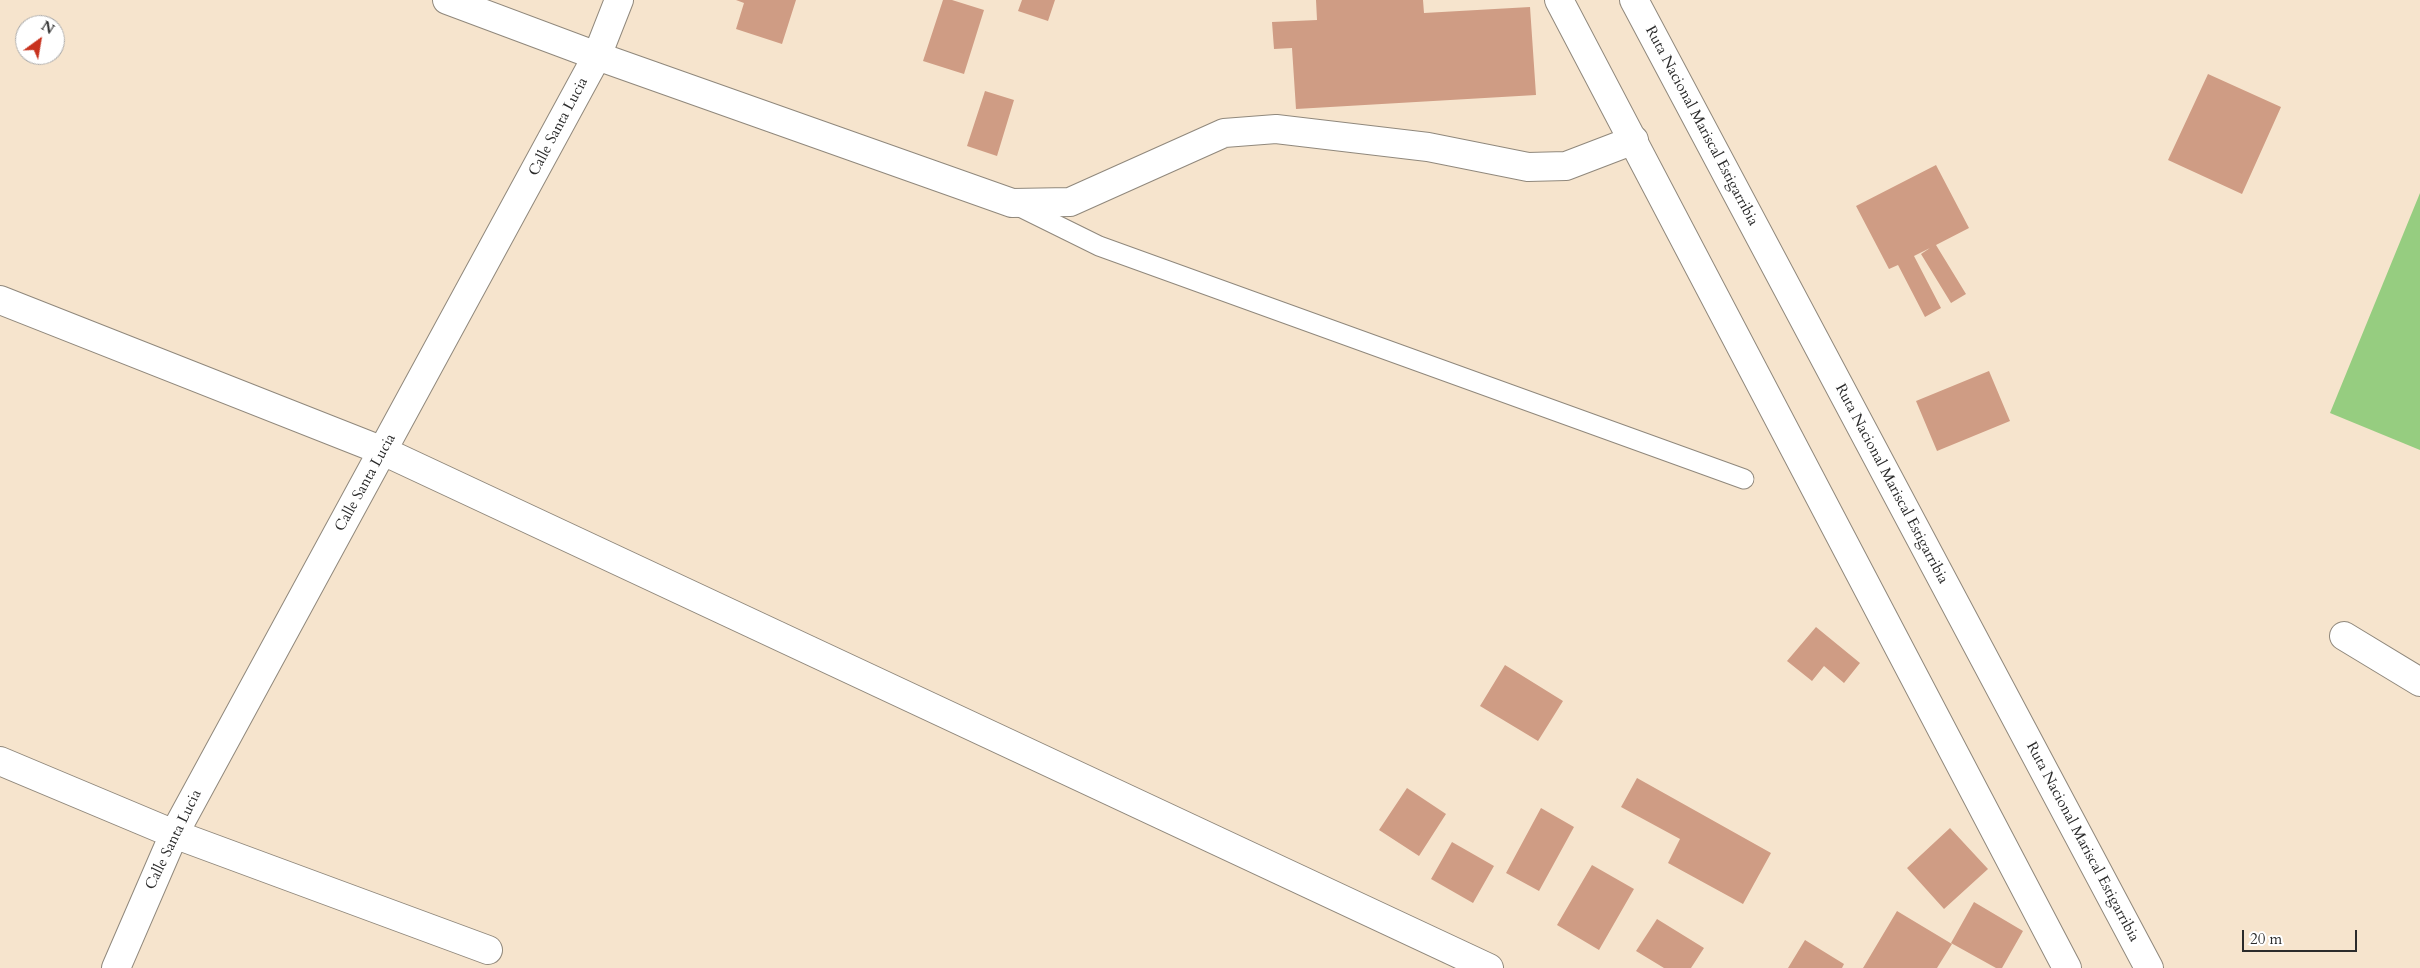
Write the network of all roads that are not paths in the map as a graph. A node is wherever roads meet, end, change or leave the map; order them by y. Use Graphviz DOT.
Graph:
graph roads {
  1 [pos="447,0"];
  2 [pos="619,0"];
  3 [pos="1559,0"];
  4 [pos="1634,0"];
  5 [pos="597,56"];
  6 [pos="1634,140"];
  7 [pos="1012,203"];
  8 [pos="0,300"];
  9 [pos="383,451"];
  10 [pos="1744,480"];
  11 [pos="2344,636"];
  12 [pos="2420,682"];
  13 [pos="0,761"];
  14 [pos="174,834"];
  15 [pos="488,950"];
  16 [pos="116,968"];
  17 [pos="1489,968"];
  18 [pos="2066,968"];
  19 [pos="2149,968"];
  1 -- 5 [label="main road"];
  2 -- 5 [label="main road, Calle Santa Lucia"];
  3 -- 6 [label="main road"];
  4 -- 19 [label="main road, Ruta Nacional Mariscal Estigarribia"];
  5 -- 7 [label="main road"];
  5 -- 9 [label="main road, Calle Santa Lucia"];
  6 -- 7 [label="main road"];
  6 -- 18 [label="main road"];
  7 -- 10 [label="lane"];
  8 -- 9 [label="main road"];
  9 -- 14 [label="main road, Calle Santa Lucia"];
  9 -- 17 [label="main road"];
  11 -- 12 [label="main road"];
  13 -- 14 [label="main road"];
  14 -- 15 [label="main road"];
  14 -- 16 [label="main road, Calle Santa Lucia"];
}
